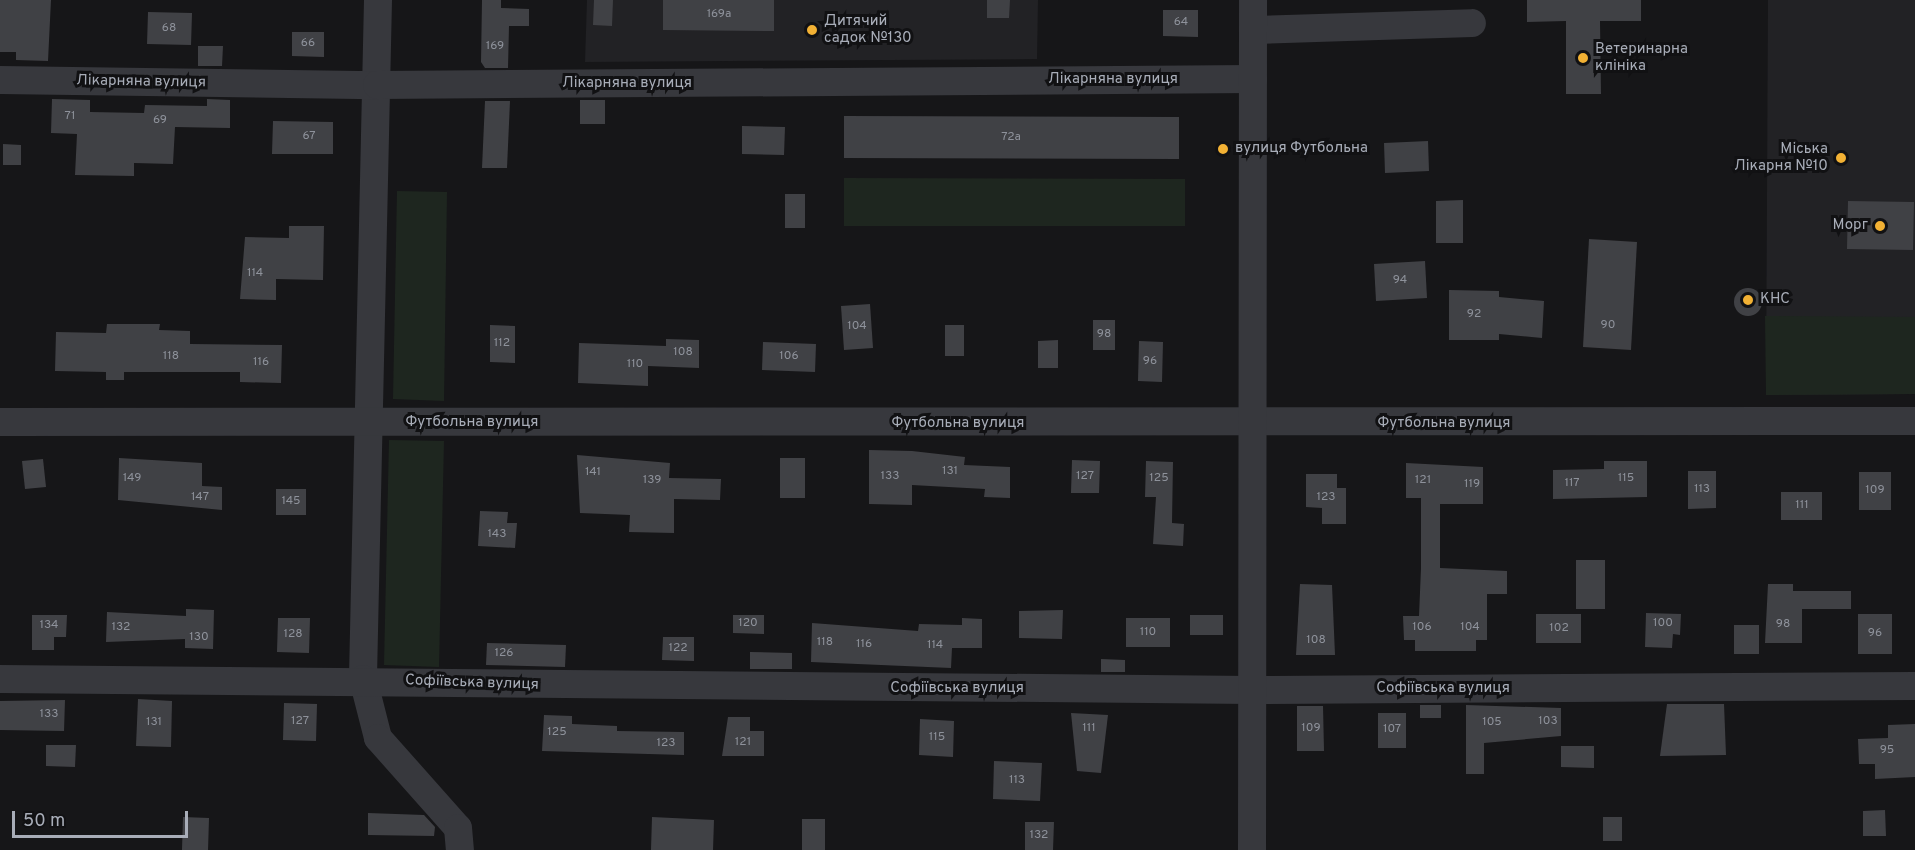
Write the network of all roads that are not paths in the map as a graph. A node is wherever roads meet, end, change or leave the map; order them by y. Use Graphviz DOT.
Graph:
graph roads {
  1 [pos="378,0"];
  2 [pos="1253,0"];
  3 [pos="1472,23"];
  4 [pos="1253,30"];
  5 [pos="1253,79"];
  6 [pos="0,80"];
  7 [pos="377,86"];
  8 [pos="1915,421"];
  9 [pos="0,422"];
  10 [pos="371,423"];
  11 [pos="1252,424"];
  12 [pos="0,679"];
  13 [pos="363,679"];
  14 [pos="1915,686"];
  15 [pos="1252,690"];
  16 [pos="460,850"];
  17 [pos="1252,850"];
  1 -- 7 [label="street"];
  2 -- 4 [label="street"];
  3 -- 4 [label="street"];
  4 -- 5 [label="street"];
  5 -- 7 [label="street, Лікарняна вулиця"];
  5 -- 11 [label="street"];
  6 -- 7 [label="street, Лікарняна вулиця"];
  7 -- 10 [label="street"];
  8 -- 11 [label="street, Футбольна вулиця"];
  9 -- 10 [label="street, Футбольна вулиця"];
  10 -- 11 [label="street, Футбольна вулиця"];
  10 -- 13 [label="street"];
  11 -- 15 [label="street"];
  12 -- 13 [label="street, Софіївська вулиця"];
  13 -- 15 [label="street, Софіївська вулиця"];
  13 -- 16 [label="street"];
  14 -- 15 [label="street, Софіївська вулиця"];
  15 -- 17 [label="street"];
}
